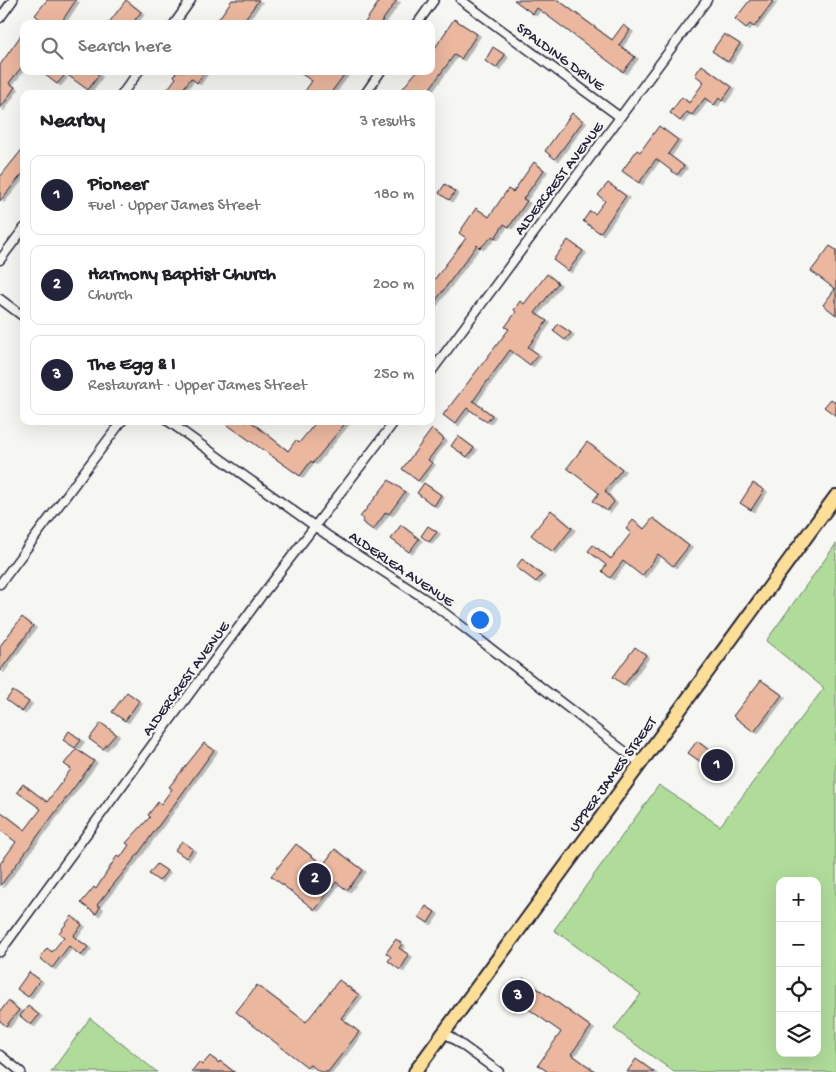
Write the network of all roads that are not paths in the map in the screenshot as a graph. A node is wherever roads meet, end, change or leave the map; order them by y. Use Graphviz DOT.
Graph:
graph roads {
  1 [pos="13,0"];
  2 [pos="191,0"];
  3 [pos="434,0"];
  4 [pos="461,0"];
  5 [pos="707,0"];
  6 [pos="0,18"];
  7 [pos="177,20"];
  8 [pos="420,20"];
  9 [pos="136,75"];
  10 [pos="378,75"];
  11 [pos="125,90"];
  12 [pos="368,90"];
  13 [pos="620,117"];
  14 [pos="20,233"];
  15 [pos="0,260"];
  16 [pos="0,299"];
  17 [pos="20,314"];
  18 [pos="435,367"];
  19 [pos="119,425"];
  20 [pos="174,425"];
  21 [pos="392,425"];
  22 [pos="836,496"];
  23 [pos="316,526"];
  24 [pos="0,584"];
  25 [pos="640,763"];
  26 [pos="0,952"];
  27 [pos="444,1032"];
  28 [pos="0,1055"];
  29 [pos="21,1072"];
  30 [pos="415,1072"];
  31 [pos="499,1072"];
  1 -- 6 [label="street"];
  2 -- 7 [label="street"];
  3 -- 8 [label="street"];
  4 -- 13 [label="street, SPALDING DRIVE"];
  5 -- 13 [label="street, ALDERCREST AVENUE"];
  9 -- 11 [label="street"];
  10 -- 12 [label="street"];
  13 -- 18 [label="street, ALDERCREST AVENUE"];
  14 -- 15 [label="street"];
  16 -- 17 [label="street"];
  19 -- 24 [label="street"];
  20 -- 23 [label="street, ALDERLEA AVENUE"];
  21 -- 23 [label="street, ALDERCREST AVENUE"];
  22 -- 25 [label="main road, UPPER JAMES STREET"];
  23 -- 25 [label="street, ALDERLEA AVENUE"];
  23 -- 26 [label="street, ALDERCREST AVENUE"];
  25 -- 27 [label="main road, UPPER JAMES STREET"];
  27 -- 30 [label="main road, UPPER JAMES STREET"];
  27 -- 31 [label="street"];
  28 -- 29 [label="street"];
}
